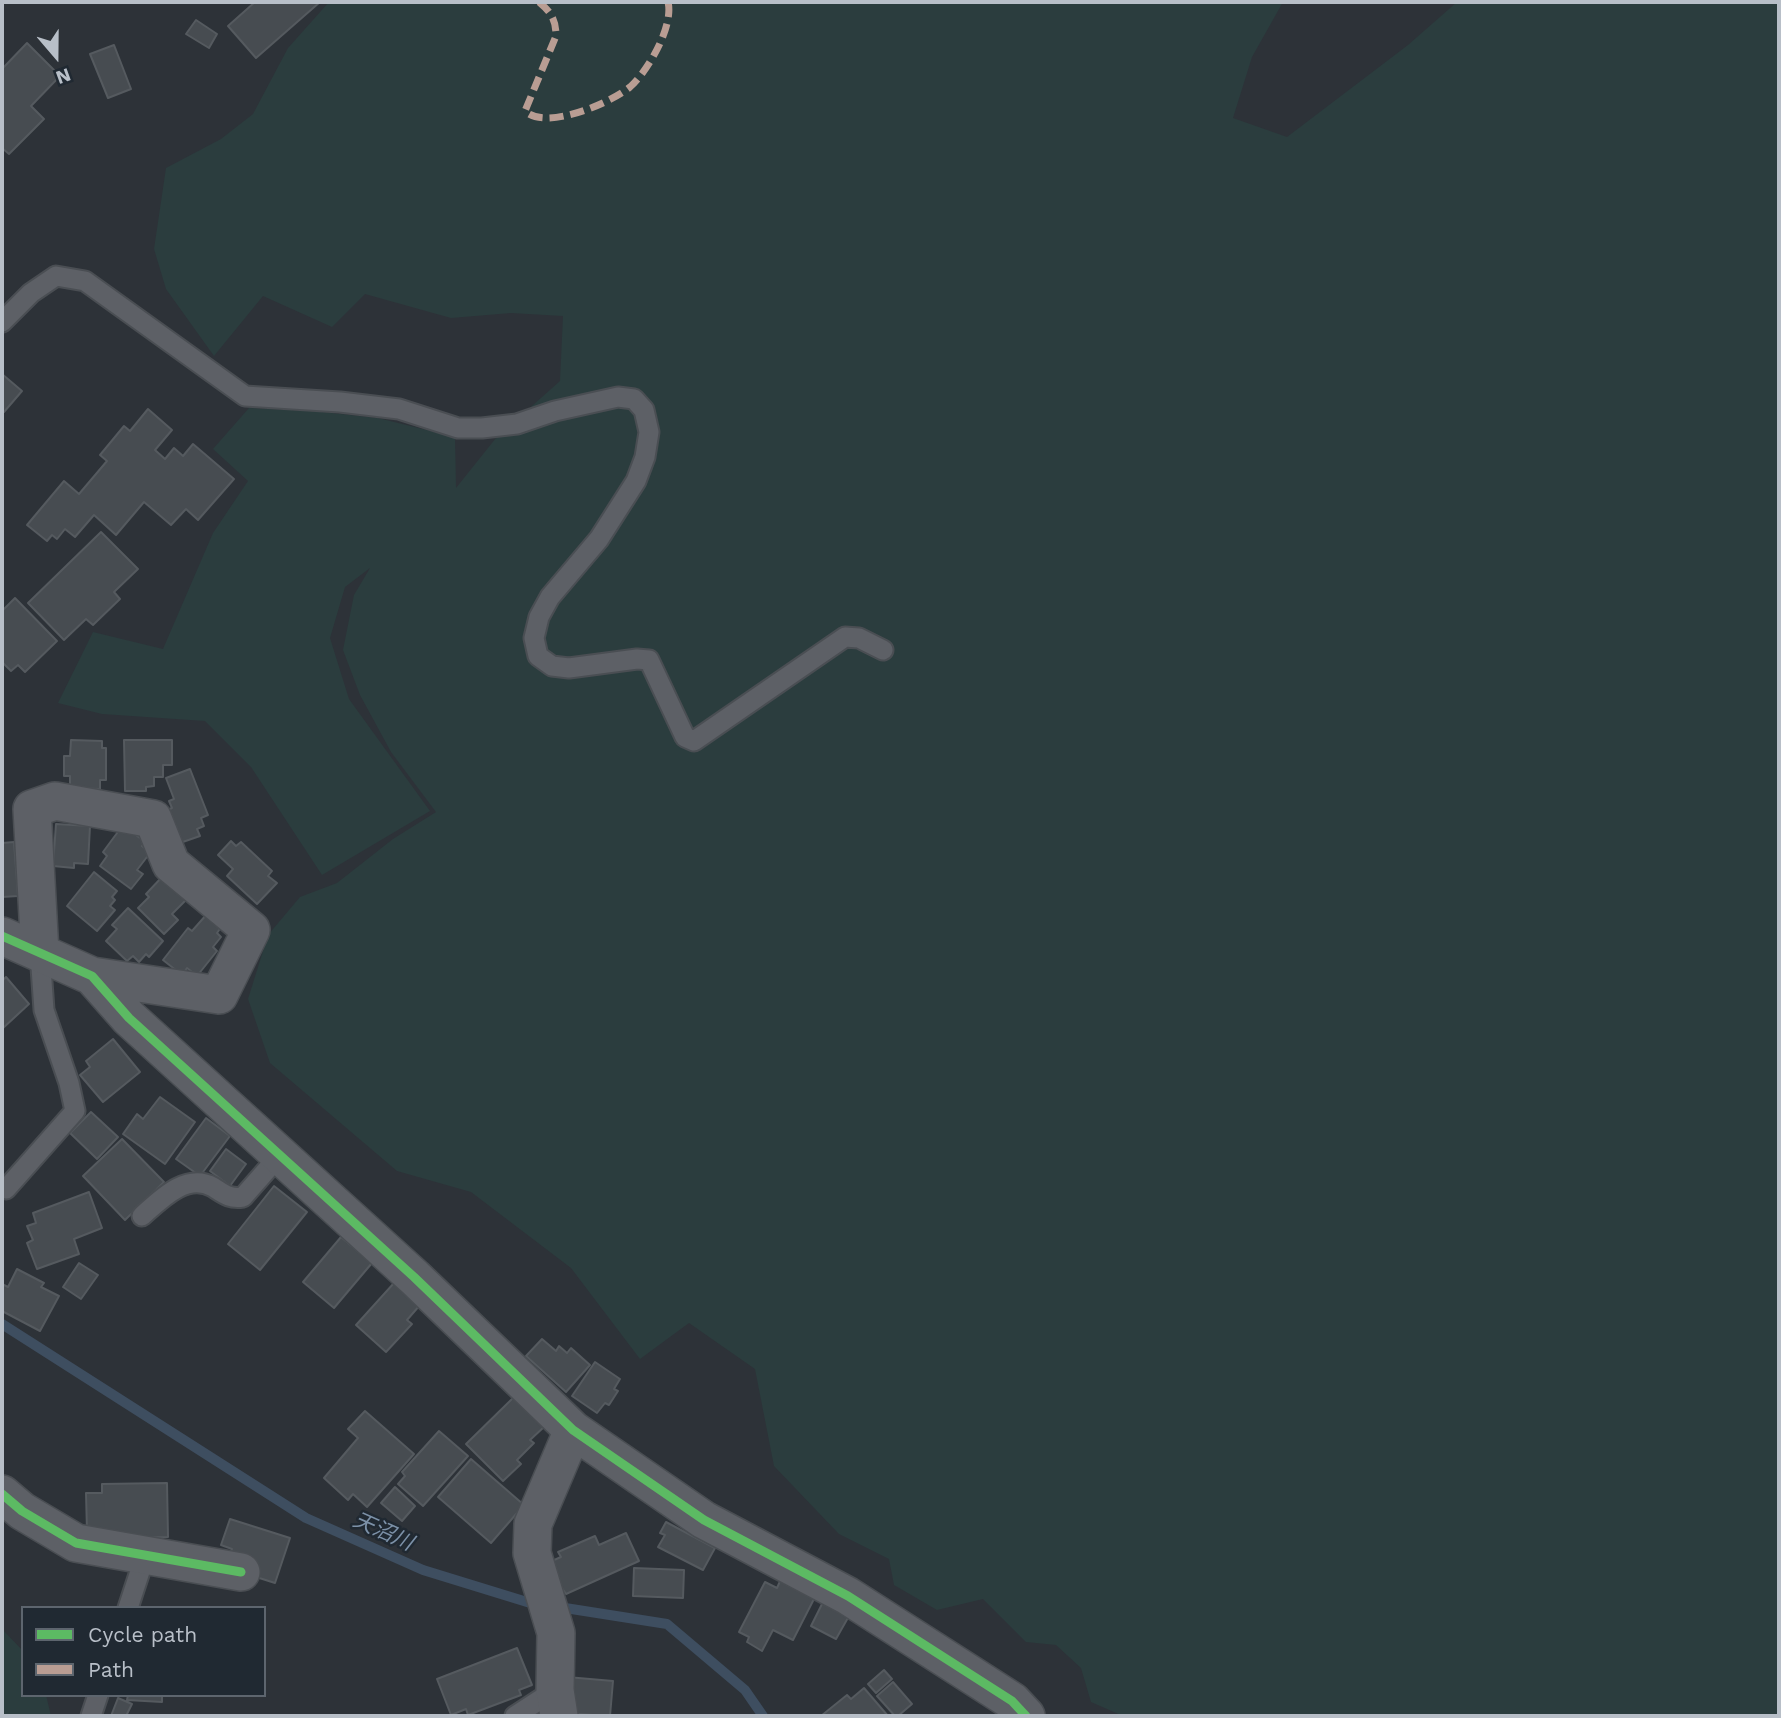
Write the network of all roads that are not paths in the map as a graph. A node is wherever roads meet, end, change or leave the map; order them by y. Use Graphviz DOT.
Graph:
graph roads {
  1 [pos="2,322"];
  2 [pos="883,650"];
  3 [pos="2,936"];
  4 [pos="40,953"];
  5 [pos="92,976"];
  6 [pos="279,1156"];
  7 [pos="6,1189"];
  8 [pos="142,1216"];
  9 [pos="573,1430"];
  10 [pos="2,1494"];
  11 [pos="145,1556"];
  12 [pos="242,1573"];
  13 [pos="129,1606"];
  14 [pos="98,1697"];
  15 [pos="557,1703"];
  16 [pos="91,1716"];
  17 [pos="515,1716"];
  18 [pos="1026,1716"];
  1 -- 2 [label="lane"];
  3 -- 4 [label="street"];
  4 -- 5 [label="street"];
  4 -- 5 [label="street"];
  4 -- 7 [label="lane"];
  5 -- 6 [label="street"];
  6 -- 8 [label="lane"];
  6 -- 9 [label="street"];
  9 -- 15 [label="street"];
  9 -- 18 [label="street"];
  10 -- 11 [label="street"];
  11 -- 12 [label="street"];
  11 -- 13 [label="lane"];
  14 -- 16 [label="lane"];
  15 -- 17 [label="lane"];
}
